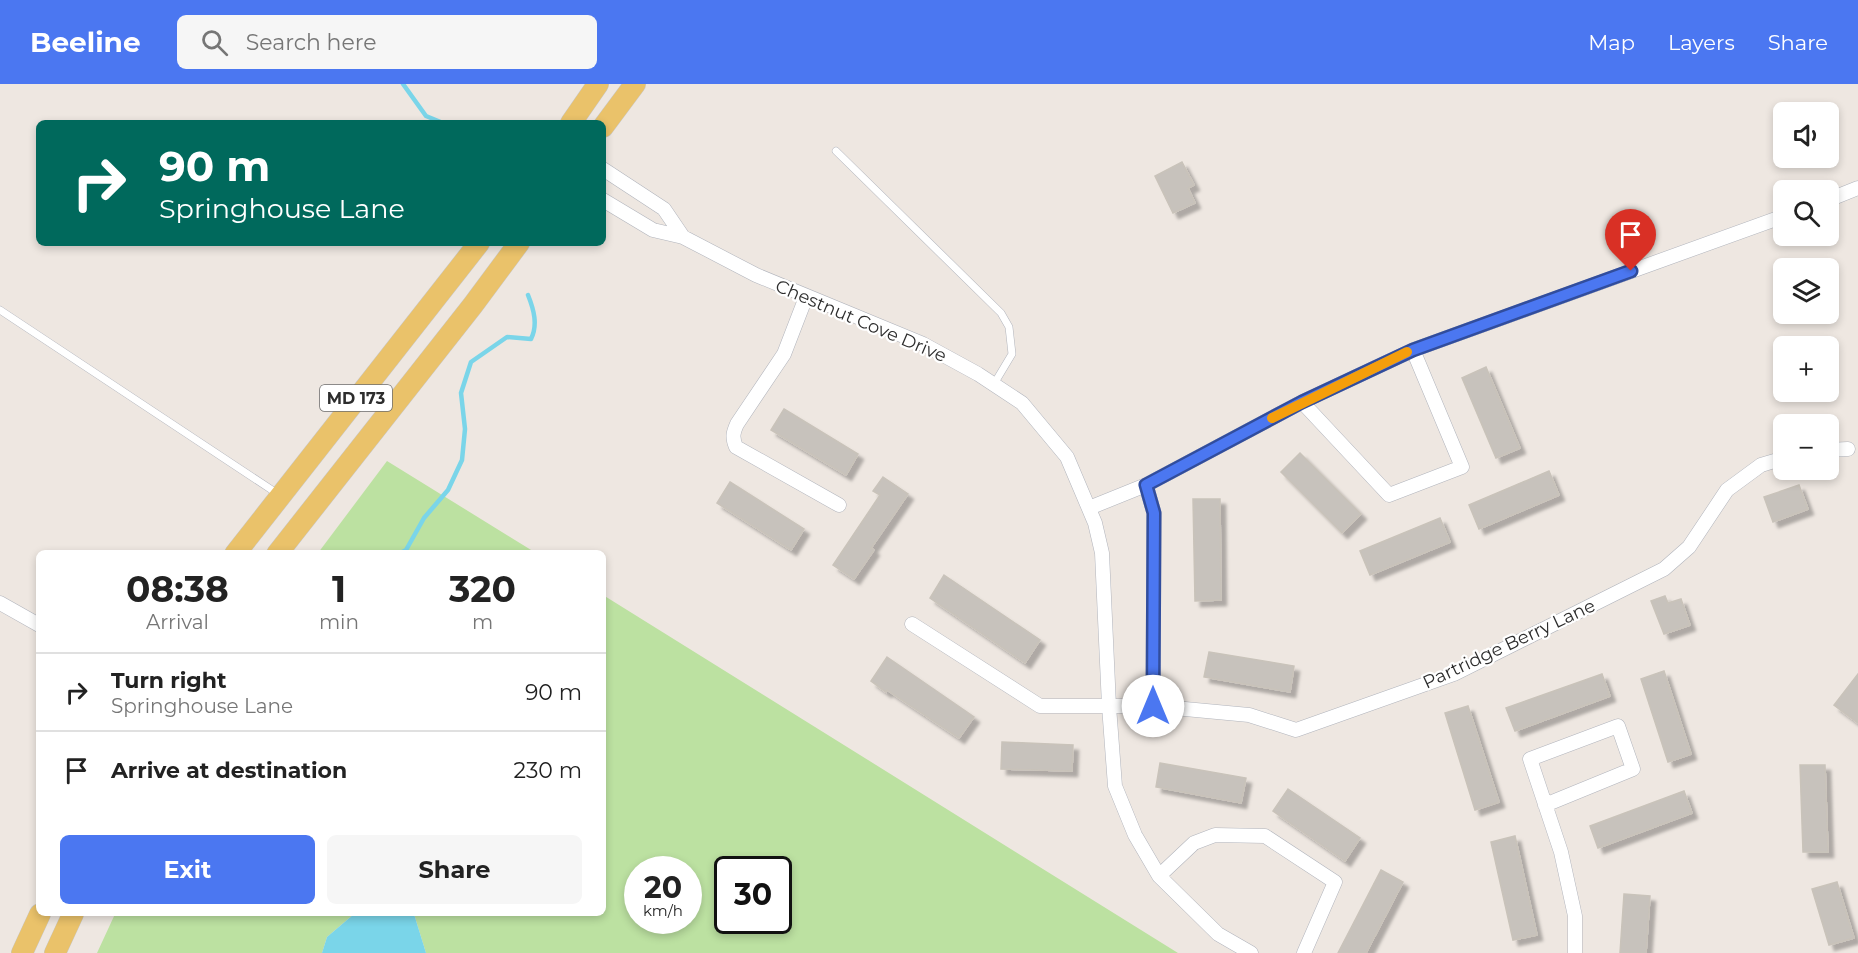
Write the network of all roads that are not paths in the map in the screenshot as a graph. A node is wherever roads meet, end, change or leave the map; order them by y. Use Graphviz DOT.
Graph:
graph roads {
  1 [pos="598,84"];
  2 [pos="635,84"];
  3 [pos="573,120"];
  4 [pos="606,123"];
  5 [pos="836,151"];
  6 [pos="606,171"];
  7 [pos="1858,188"];
  8 [pos="1839,196"];
  9 [pos="606,202"];
  10 [pos="1773,220"];
  11 [pos="684,237"];
  12 [pos="477,246"];
  13 [pos="517,246"];
  14 [pos="806,297"];
  15 [pos="0,310"];
  16 [pos="1413,350"];
  17 [pos="994,384"];
  18 [pos="1302,402"];
  19 [pos="1839,449"];
  20 [pos="1848,449"];
  21 [pos="1773,461"];
  22 [pos="1146,485"];
  23 [pos="280,495"];
  24 [pos="839,505"];
  25 [pos="1089,508"];
  26 [pos="239,550"];
  27 [pos="280,550"];
  28 [pos="0,603"];
  29 [pos="36,623"];
  30 [pos="912,624"];
  31 [pos="1109,706"];
  32 [pos="1153,706"];
  33 [pos="1545,805"];
  34 [pos="1159,876"];
  35 [pos="39,916"];
  36 [pos="72,916"];
  37 [pos="22,953"];
  38 [pos="55,953"];
  39 [pos="1251,953"];
  40 [pos="1304,953"];
  41 [pos="1575,953"];
  1 -- 3 [label="main road"];
  2 -- 4 [label="main road"];
  5 -- 17 [label="lane"];
  6 -- 11 [label="street, Chestnut Cove Drive"];
  7 -- 8 [label="street"];
  9 -- 11 [label="street, Chestnut Cove Drive"];
  10 -- 16 [label="street"];
  11 -- 14 [label="street, Chestnut Cove Drive"];
  12 -- 23 [label="main road, MD 173"];
  13 -- 27 [label="main road, MD 173"];
  14 -- 17 [label="street, Chestnut Cove Drive"];
  14 -- 24 [label="street"];
  15 -- 23 [label="lane"];
  16 -- 18 [label="street"];
  16 -- 18 [label="street"];
  17 -- 25 [label="street, Chestnut Cove Drive"];
  18 -- 22 [label="street"];
  19 -- 20 [label="street"];
  21 -- 32 [label="street, Partridge Berry Lane"];
  22 -- 25 [label="street"];
  22 -- 32 [label="street"];
  23 -- 26 [label="main road, MD 173"];
  25 -- 31 [label="street, Chestnut Cove Drive"];
  28 -- 29 [label="street"];
  30 -- 31 [label="street, Partridge Berry Lane"];
  31 -- 32 [label="street, Partridge Berry Lane"];
  31 -- 34 [label="street, Chestnut Cove Drive"];
  33 -- 33 [label="street"];
  33 -- 41 [label="street"];
  34 -- 39 [label="street, Chestnut Cove Drive"];
  34 -- 40 [label="street"];
  35 -- 37 [label="main road"];
  36 -- 38 [label="main road"];
}
